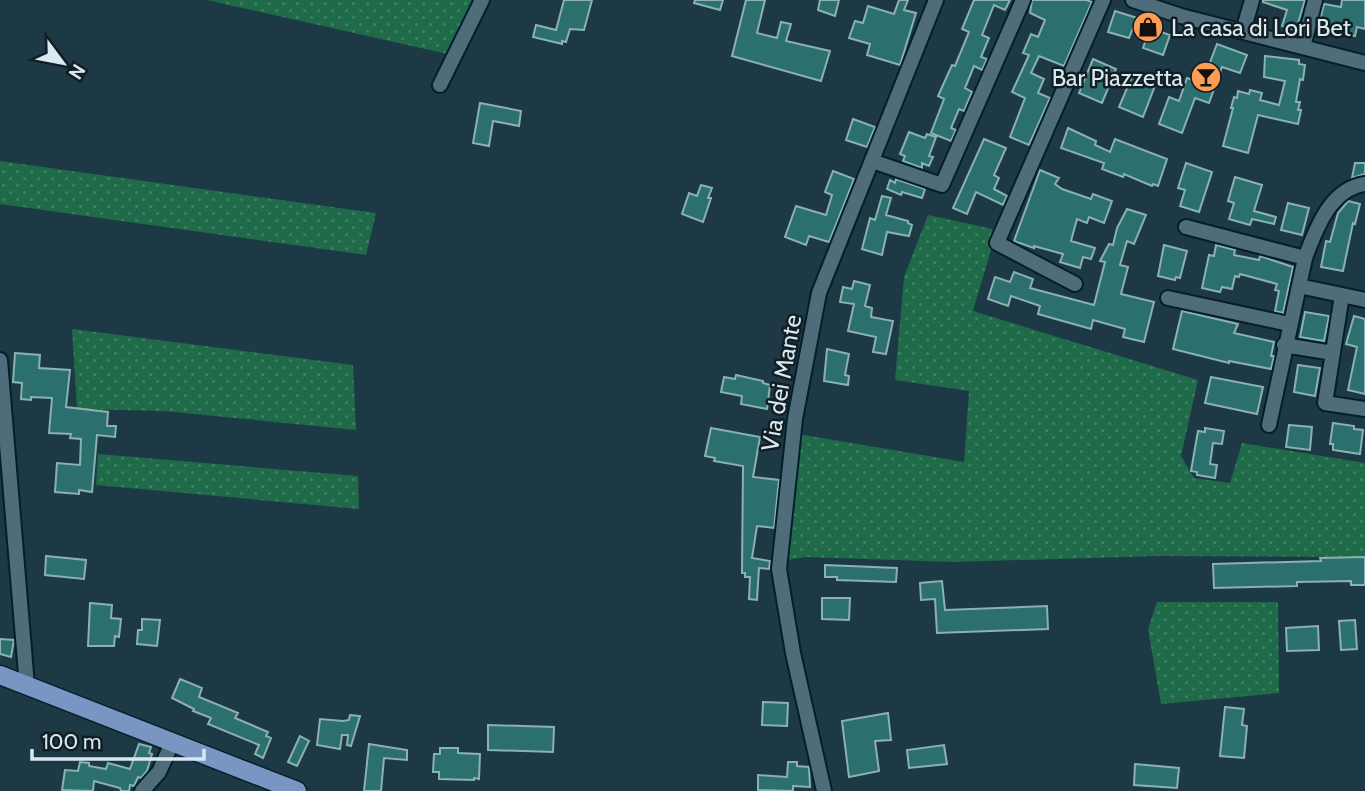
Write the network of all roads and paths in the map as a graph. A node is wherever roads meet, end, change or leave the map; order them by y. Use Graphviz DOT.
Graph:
graph roads {
  1 [pos="482,0"];
  2 [pos="936,0"];
  3 [pos="1024,0"];
  4 [pos="1103,0"];
  5 [pos="1133,0"];
  6 [pos="1252,0"];
  7 [pos="1315,0"];
  8 [pos="1168,5"];
  9 [pos="1243,31"];
  10 [pos="1303,47"];
  11 [pos="1365,62"];
  12 [pos="440,85"];
  13 [pos="872,161"];
  14 [pos="1365,184"];
  15 [pos="1186,227"];
  16 [pos="1305,258"];
  17 [pos="1075,284"];
  18 [pos="1299,286"];
  19 [pos="1342,295"];
  20 [pos="1168,298"];
  21 [pos="1365,300"];
  22 [pos="1289,324"];
  23 [pos="1284,345"];
  24 [pos="1333,354"];
  25 [pos="0,360"];
  26 [pos="1365,409"];
  27 [pos="1269,425"];
  28 [pos="0,675"];
  29 [pos="27,686"];
  30 [pos="172,743"];
  31 [pos="142,791"];
  32 [pos="297,791"];
  33 [pos="824,791"];
  1 -- 12 [label="street"];
  2 -- 13 [label="street, Via dei Mante"];
  3 -- 13 [label="street"];
  4 -- 17 [label="street"];
  5 -- 8 [label="street"];
  6 -- 9 [label="street"];
  7 -- 10 [label="street"];
  8 -- 9 [label="street"];
  9 -- 10 [label="street"];
  10 -- 11 [label="street"];
  13 -- 33 [label="street, Via dei Mante"];
  14 -- 16 [label="street"];
  15 -- 16 [label="street"];
  16 -- 18 [label="street"];
  18 -- 19 [label="street"];
  18 -- 22 [label="street"];
  19 -- 21 [label="street"];
  19 -- 24 [label="street"];
  20 -- 22 [label="street"];
  22 -- 23 [label="street"];
  23 -- 24 [label="street"];
  23 -- 27 [label="street"];
  24 -- 26 [label="street"];
  25 -- 29 [label="street"];
  28 -- 29 [label="main road"];
  29 -- 30 [label="main road"];
  30 -- 31 [label="street"];
  30 -- 32 [label="main road"];
}
